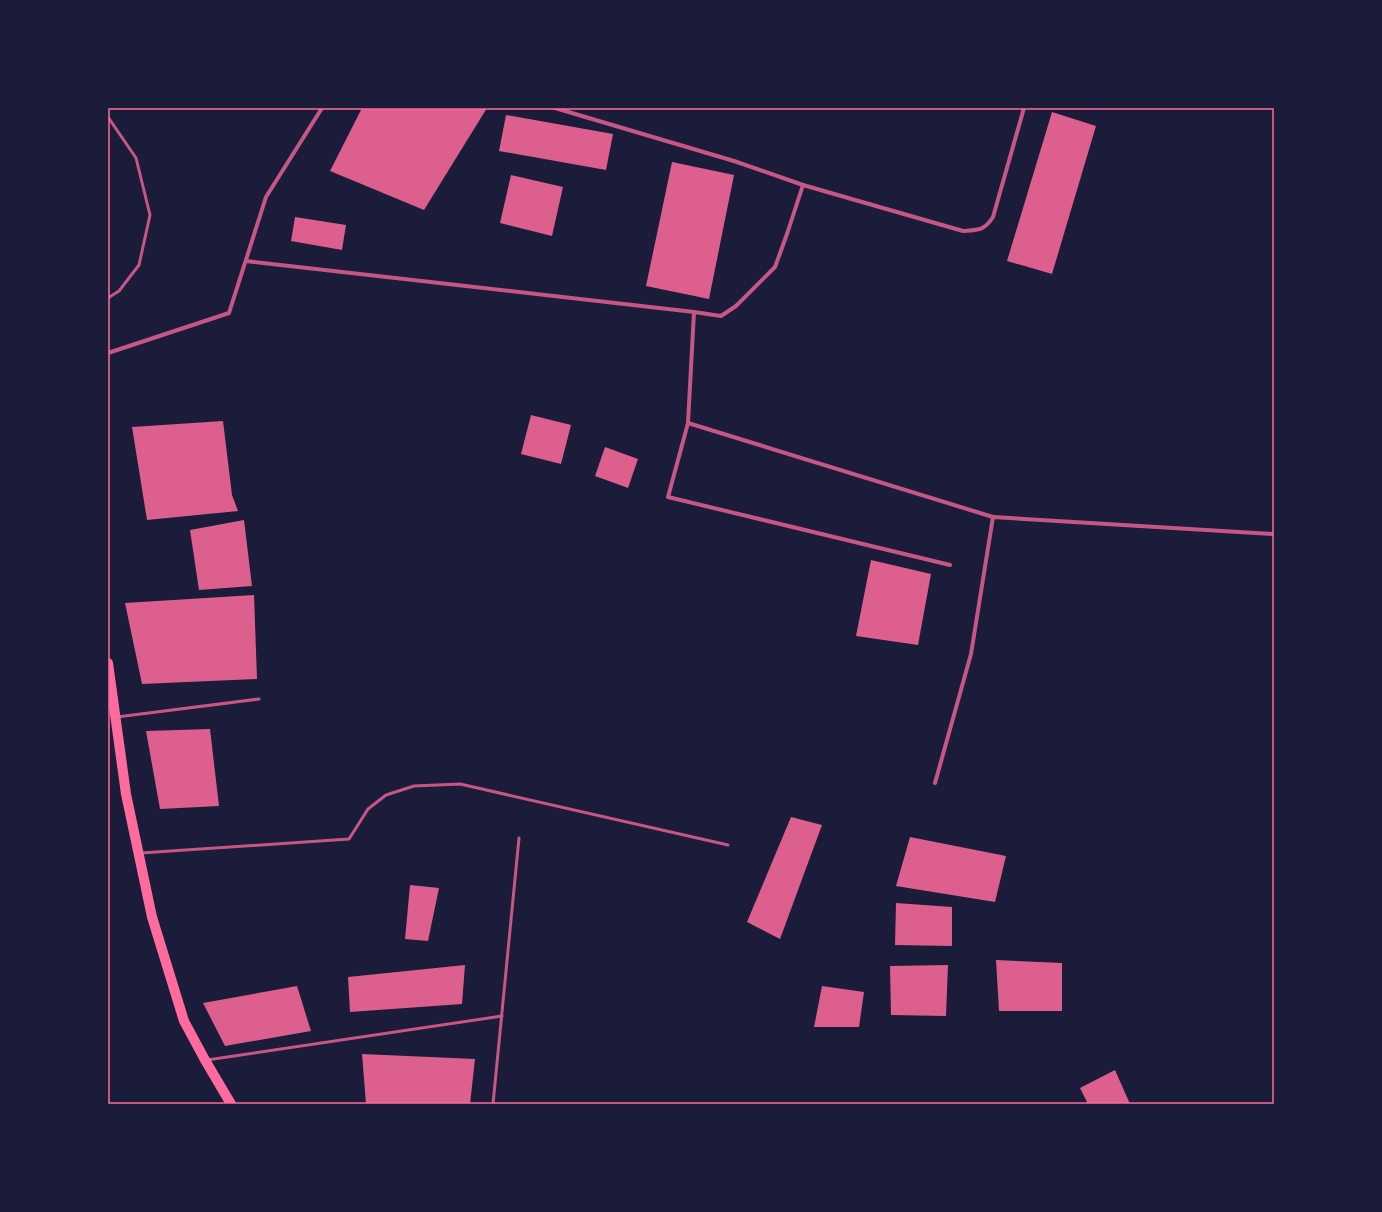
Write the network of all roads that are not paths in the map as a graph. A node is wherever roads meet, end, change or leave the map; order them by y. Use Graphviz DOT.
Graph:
graph roads {
  1 [pos="322,108"];
  2 [pos="555,108"];
  3 [pos="1024,108"];
  4 [pos="108,117"];
  5 [pos="803,184"];
  6 [pos="246,261"];
  7 [pos="108,298"];
  8 [pos="694,312"];
  9 [pos="108,353"];
  10 [pos="688,423"];
  11 [pos="993,517"];
  12 [pos="1274,534"];
  13 [pos="950,565"];
  14 [pos="108,663"];
  15 [pos="259,699"];
  16 [pos="116,717"];
  17 [pos="935,783"];
  18 [pos="519,838"];
  19 [pos="728,845"];
  20 [pos="139,853"];
  21 [pos="502,1016"];
  22 [pos="205,1060"];
  23 [pos="231,1104"];
  24 [pos="493,1104"];
  1 -- 6 [label="street"];
  2 -- 5 [label="street"];
  3 -- 5 [label="street"];
  4 -- 7 [label="lane"];
  5 -- 8 [label="street"];
  6 -- 8 [label="street"];
  6 -- 9 [label="street"];
  8 -- 10 [label="street"];
  10 -- 11 [label="street"];
  10 -- 13 [label="street"];
  11 -- 12 [label="street"];
  11 -- 17 [label="street"];
  14 -- 16 [label="main road"];
  15 -- 16 [label="lane"];
  16 -- 20 [label="main road"];
  18 -- 21 [label="lane"];
  19 -- 20 [label="lane"];
  20 -- 22 [label="main road"];
  21 -- 22 [label="lane"];
  21 -- 24 [label="lane"];
  22 -- 23 [label="main road"];
}
